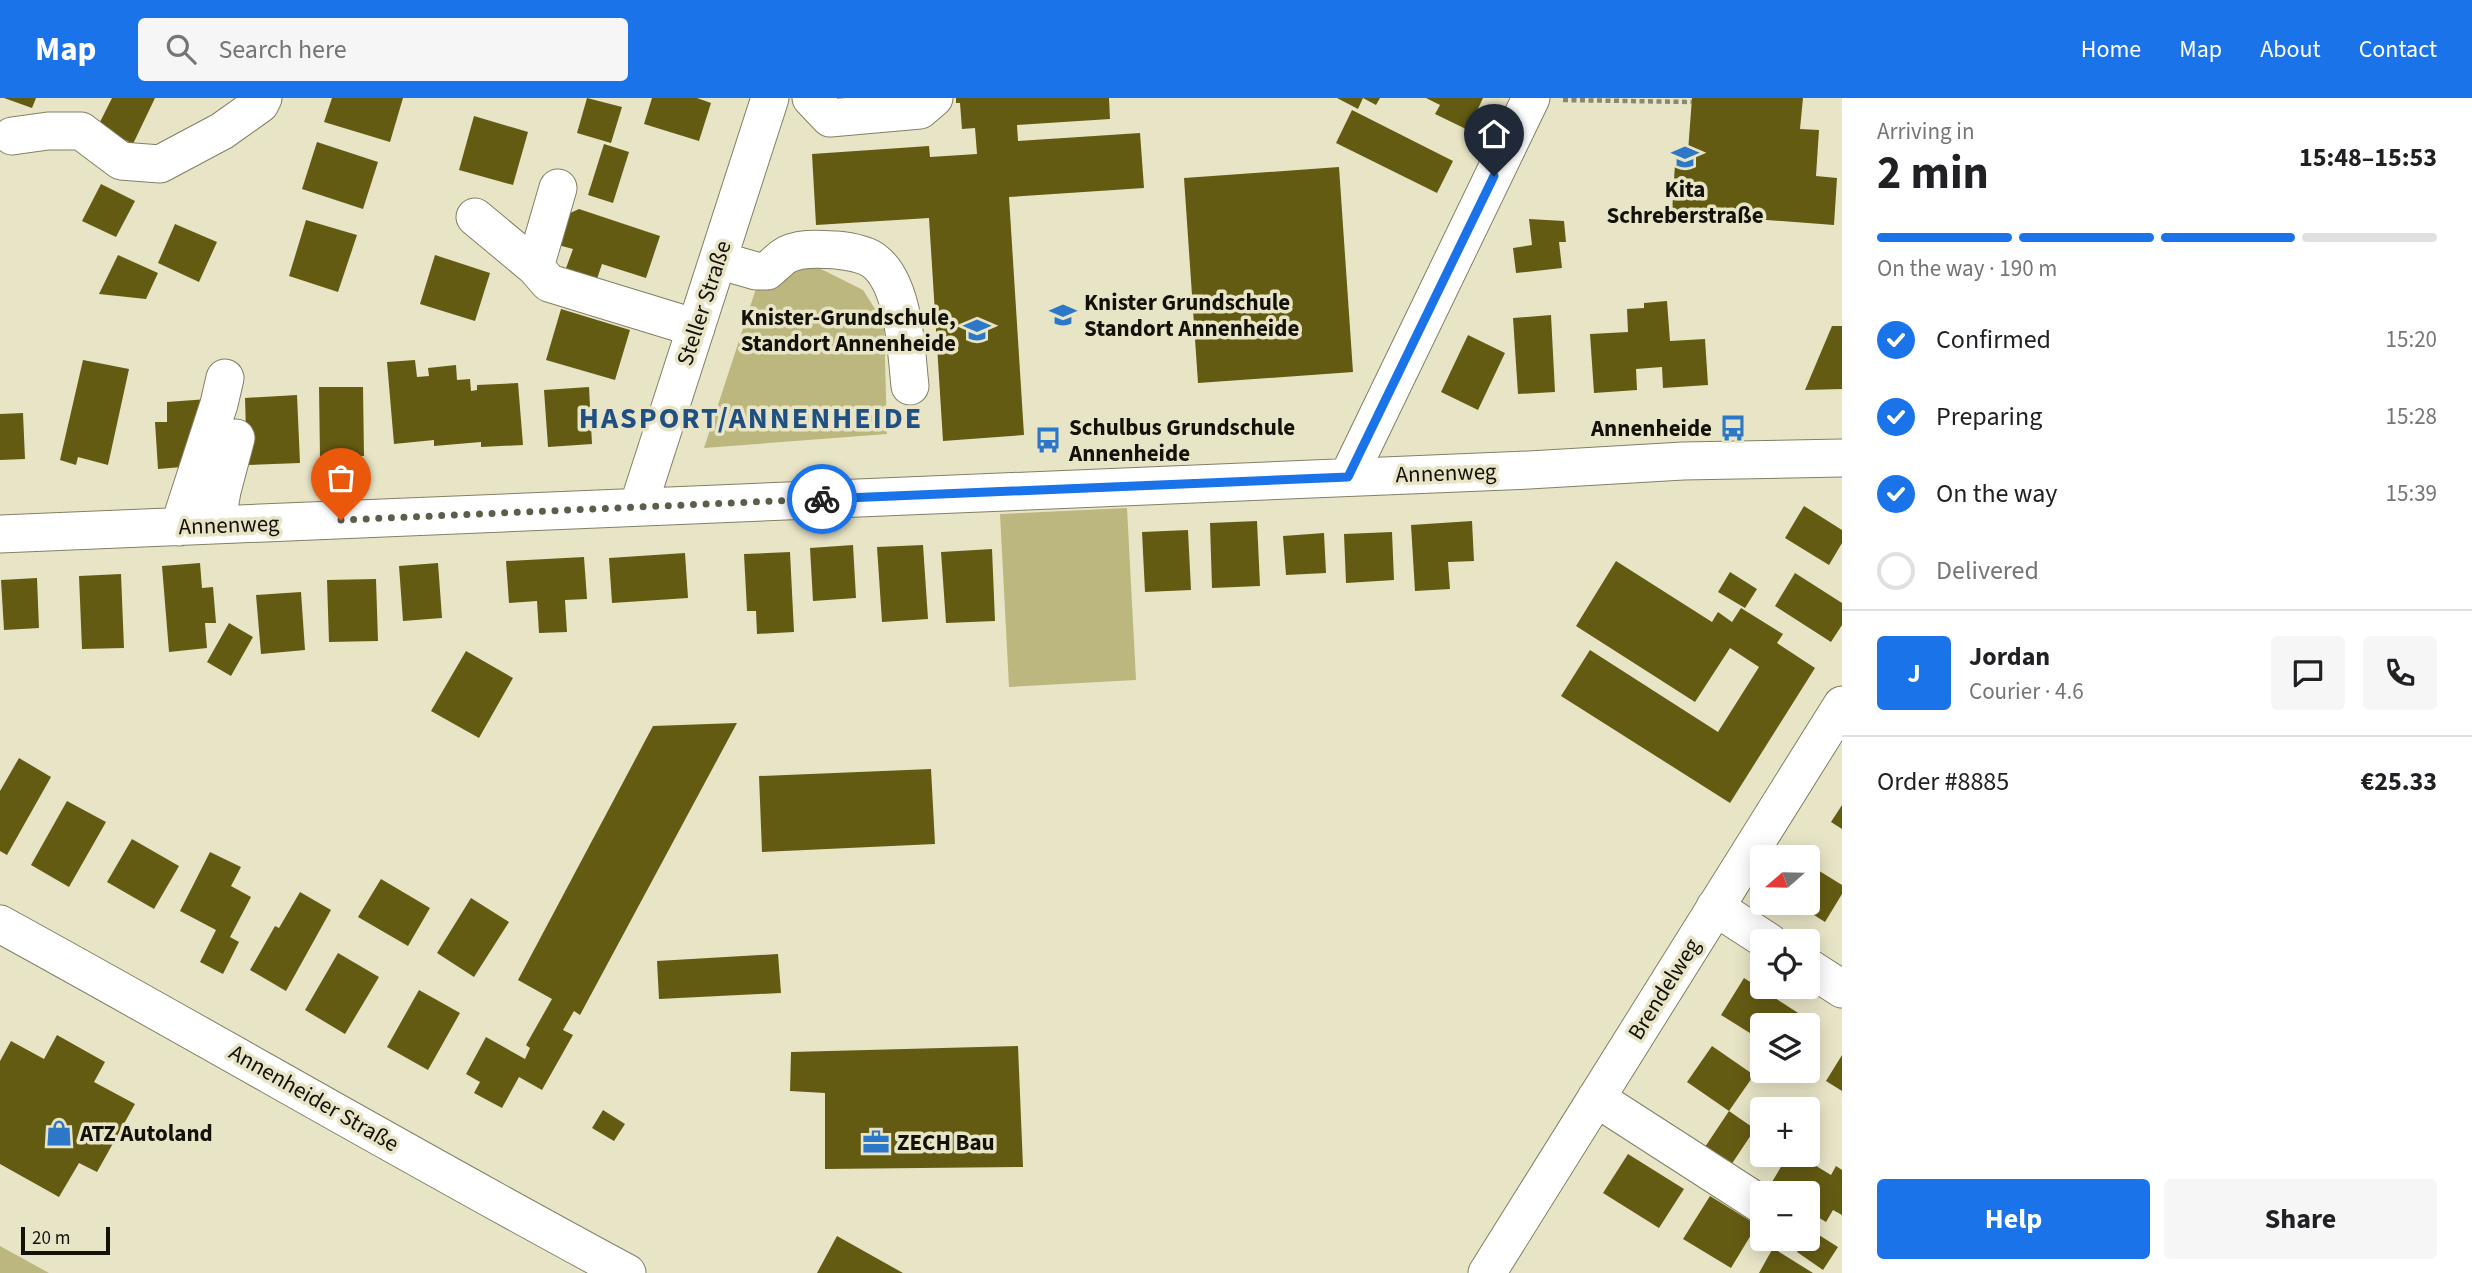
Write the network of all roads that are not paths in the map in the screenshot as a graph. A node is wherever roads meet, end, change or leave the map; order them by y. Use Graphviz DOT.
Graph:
graph roads {
  1 [pos="263,98"];
  2 [pos="770,98"];
  3 [pos="811,98"];
  4 [pos="934,98"];
  5 [pos="1531,99"];
  6 [pos="12,136"];
  7 [pos="558,187"];
  8 [pos="475,217"];
  9 [pos="718,260"];
  10 [pos="498,271"];
  11 [pos="542,275"];
  12 [pos="696,328"];
  13 [pos="225,378"];
  14 [pos="910,386"];
  15 [pos="236,438"];
  16 [pos="1842,458"];
  17 [pos="1348,477"];
  18 [pos="638,507"];
  19 [pos="216,525"];
  20 [pos="179,527"];
  21 [pos="0,534"];
  22 [pos="1842,705"];
  23 [pos="1715,907"];
  24 [pos="0,924"];
  25 [pos="1750,930"];
  26 [pos="1820,975"];
  27 [pos="1842,989"];
  28 [pos="1596,1098"];
  29 [pos="1750,1197"];
  30 [pos="627,1273"];
  31 [pos="1487,1273"];
  1 -- 6 [label="street"];
  2 -- 9 [label="street, Steller Straße"];
  3 -- 4 [label="street"];
  5 -- 17 [label="street"];
  7 -- 11 [label="street"];
  8 -- 11 [label="street"];
  9 -- 12 [label="street, Steller Straße"];
  9 -- 14 [label="street"];
  10 -- 11 [label="street"];
  11 -- 12 [label="street"];
  12 -- 18 [label="street, Steller Straße"];
  13 -- 20 [label="street"];
  15 -- 19 [label="street"];
  16 -- 17 [label="street, Annenweg"];
  17 -- 18 [label="street, Annenweg"];
  18 -- 19 [label="street, Annenweg"];
  19 -- 20 [label="street, Annenweg"];
  20 -- 21 [label="street, Annenweg"];
  22 -- 23 [label="street, Brendelweg"];
  23 -- 25 [label="street"];
  23 -- 28 [label="street, Brendelweg"];
  24 -- 30 [label="street, Annenheider Straße"];
  26 -- 27 [label="street"];
  28 -- 29 [label="street"];
  28 -- 31 [label="street, Brendelweg"];
}
